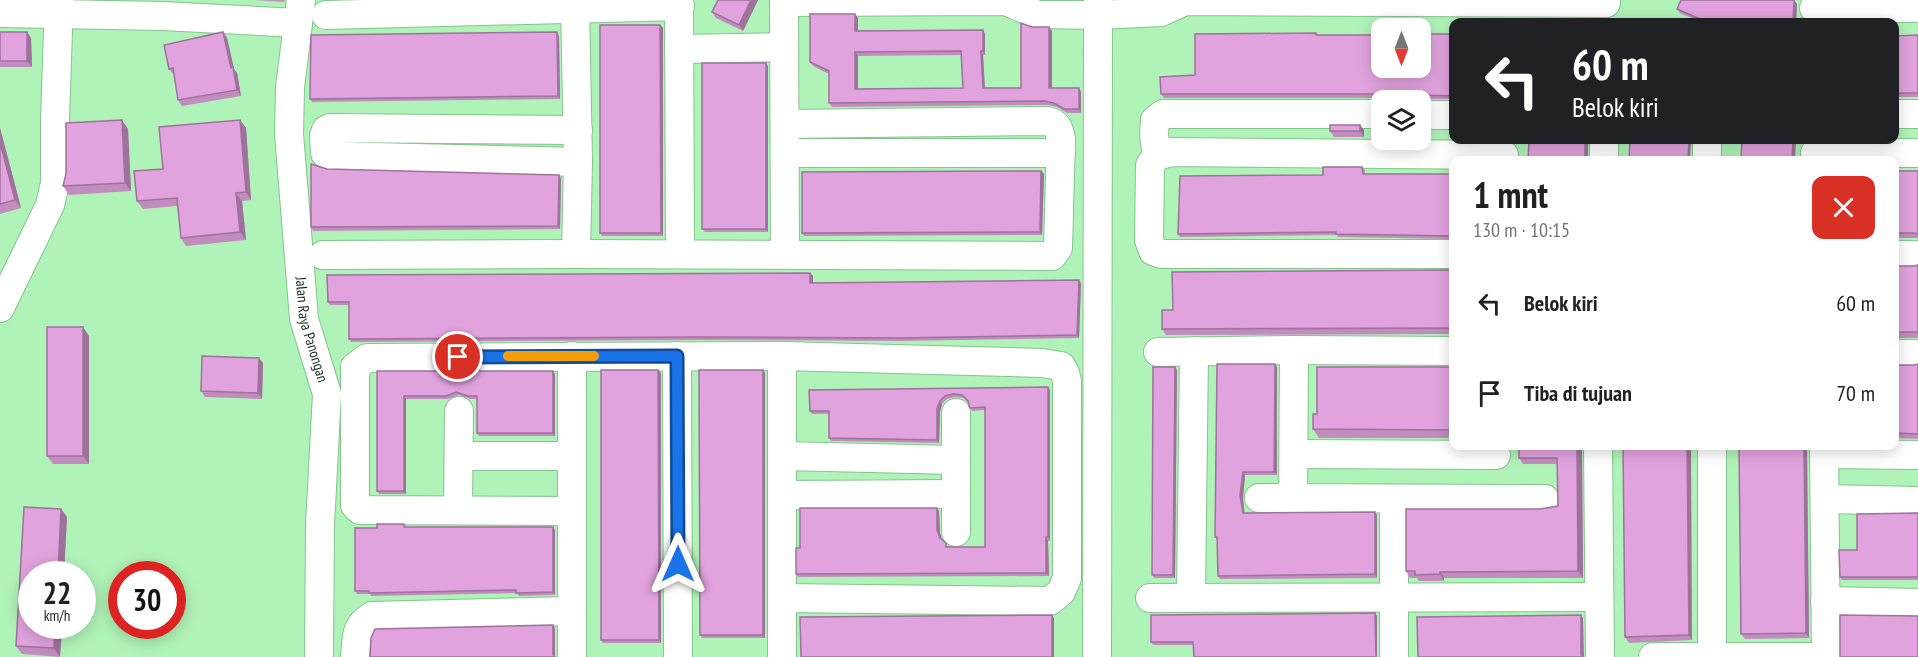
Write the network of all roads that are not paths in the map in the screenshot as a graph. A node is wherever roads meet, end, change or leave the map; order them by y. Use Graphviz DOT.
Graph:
graph roads {
  1 [pos="1184,0"];
  2 [pos="784,1"];
  3 [pos="1007,1"];
  4 [pos="679,3"];
  5 [pos="575,4"];
  6 [pos="59,7"];
  7 [pos="1505,8"];
  8 [pos="1606,8"];
  9 [pos="1918,8"];
  10 [pos="1104,9"];
  11 [pos="1814,10"];
  12 [pos="299,12"];
  13 [pos="0,13"];
  14 [pos="326,15"];
  15 [pos="784,47"];
  16 [pos="679,49"];
  17 [pos="1371,114"];
  18 [pos="1431,114"];
  19 [pos="1899,114"];
  20 [pos="1918,114"];
  21 [pos="1449,115"];
  22 [pos="785,124"];
  23 [pos="578,130"];
  24 [pos="1815,151"];
  25 [pos="1504,152"];
  26 [pos="785,153"];
  27 [pos="1061,153"];
  28 [pos="1918,153"];
  29 [pos="1157,156"];
  30 [pos="579,162"];
  31 [pos="576,254"];
  32 [pos="680,254"];
  33 [pos="785,254"];
  34 [pos="1449,254"];
  35 [pos="323,255"];
  36 [pos="1899,255"];
  37 [pos="1918,255"];
  38 [pos="0,308"];
  39 [pos="1294,350"];
  40 [pos="1194,351"];
  41 [pos="1449,351"];
  42 [pos="1158,352"];
  43 [pos="1899,354"];
  44 [pos="1918,354"];
  45 [pos="572,356"];
  46 [pos="677,356"];
  47 [pos="782,356"];
  48 [pos="459,411"];
  49 [pos="956,413"];
  50 [pos="1496,450"];
  51 [pos="1598,450"];
  52 [pos="1712,450"];
  53 [pos="1824,450"];
  54 [pos="1294,454"];
  55 [pos="1918,455"];
  56 [pos="459,456"];
  57 [pos="572,456"];
  58 [pos="782,456"];
  59 [pos="956,460"];
  60 [pos="956,494"];
  61 [pos="782,495"];
  62 [pos="1259,498"];
  63 [pos="1293,498"];
  64 [pos="1394,499"];
  65 [pos="1497,499"];
  66 [pos="1545,499"];
  67 [pos="1825,499"];
  68 [pos="1918,501"];
  69 [pos="458,510"];
  70 [pos="572,511"];
  71 [pos="956,532"];
  72 [pos="1395,597"];
  73 [pos="1599,597"];
  74 [pos="782,598"];
  75 [pos="1150,598"];
  76 [pos="1191,598"];
  77 [pos="1825,601"];
  78 [pos="1918,603"];
  79 [pos="572,611"];
  80 [pos="1712,656"];
  81 [pos="319,657"];
  82 [pos="355,657"];
  83 [pos="572,657"];
  84 [pos="678,657"];
  85 [pos="782,657"];
  86 [pos="1097,657"];
  87 [pos="1394,657"];
  88 [pos="1599,657"];
  89 [pos="1653,657"];
  90 [pos="1826,657"];
  1 -- 7 [label="street"];
  1 -- 10 [label="street"];
  2 -- 3 [label="street"];
  2 -- 15 [label="street"];
  3 -- 10 [label="street"];
  4 -- 5 [label="street"];
  4 -- 16 [label="street"];
  5 -- 14 [label="street"];
  5 -- 23 [label="street"];
  6 -- 12 [label="street"];
  6 -- 13 [label="street"];
  6 -- 38 [label="street"];
  7 -- 8 [label="street"];
  9 -- 11 [label="street"];
  10 -- 86 [label="street"];
  12 -- 81 [label="street, Jalan Raya Panongan"];
  15 -- 16 [label="street"];
  15 -- 22 [label="street"];
  16 -- 32 [label="street"];
  17 -- 29 [label="street"];
  18 -- 21 [label="street"];
  19 -- 20 [label="street"];
  22 -- 26 [label="street"];
  22 -- 27 [label="street"];
  23 -- 30 [label="street"];
  23 -- 30 [label="street"];
  24 -- 28 [label="street"];
  25 -- 29 [label="street"];
  26 -- 27 [label="street"];
  26 -- 33 [label="street"];
  27 -- 33 [label="street"];
  29 -- 34 [label="street"];
  30 -- 31 [label="street"];
  31 -- 32 [label="street"];
  31 -- 35 [label="street"];
  32 -- 33 [label="street"];
  36 -- 37 [label="street"];
  39 -- 40 [label="street"];
  39 -- 41 [label="street"];
  39 -- 54 [label="street"];
  40 -- 42 [label="street"];
  40 -- 76 [label="street"];
  43 -- 44 [label="street"];
  45 -- 46 [label="street"];
  45 -- 57 [label="street"];
  45 -- 69 [label="street"];
  46 -- 47 [label="street"];
  46 -- 84 [label="street"];
  47 -- 58 [label="street"];
  47 -- 74 [label="street"];
  48 -- 56 [label="street"];
  49 -- 59 [label="street"];
  50 -- 54 [label="street"];
  50 -- 65 [label="street"];
  51 -- 73 [label="street"];
  52 -- 80 [label="street"];
  53 -- 55 [label="street"];
  53 -- 67 [label="street"];
  54 -- 63 [label="street"];
  56 -- 57 [label="street"];
  56 -- 69 [label="street"];
  57 -- 70 [label="street"];
  58 -- 59 [label="street"];
  58 -- 61 [label="street"];
  59 -- 60 [label="street"];
  60 -- 61 [label="street"];
  60 -- 71 [label="street"];
  61 -- 74 [label="street"];
  62 -- 63 [label="street"];
  63 -- 64 [label="street"];
  64 -- 65 [label="street"];
  64 -- 72 [label="street"];
  65 -- 66 [label="street"];
  67 -- 68 [label="street"];
  67 -- 77 [label="street"];
  69 -- 70 [label="street"];
  70 -- 79 [label="street"];
  72 -- 73 [label="street"];
  72 -- 76 [label="street"];
  72 -- 87 [label="street"];
  73 -- 88 [label="street"];
  74 -- 85 [label="street"];
  75 -- 76 [label="street"];
  77 -- 78 [label="street"];
  77 -- 90 [label="street"];
  79 -- 82 [label="street"];
  79 -- 83 [label="street"];
  80 -- 89 [label="street"];
  80 -- 90 [label="street"];
}
